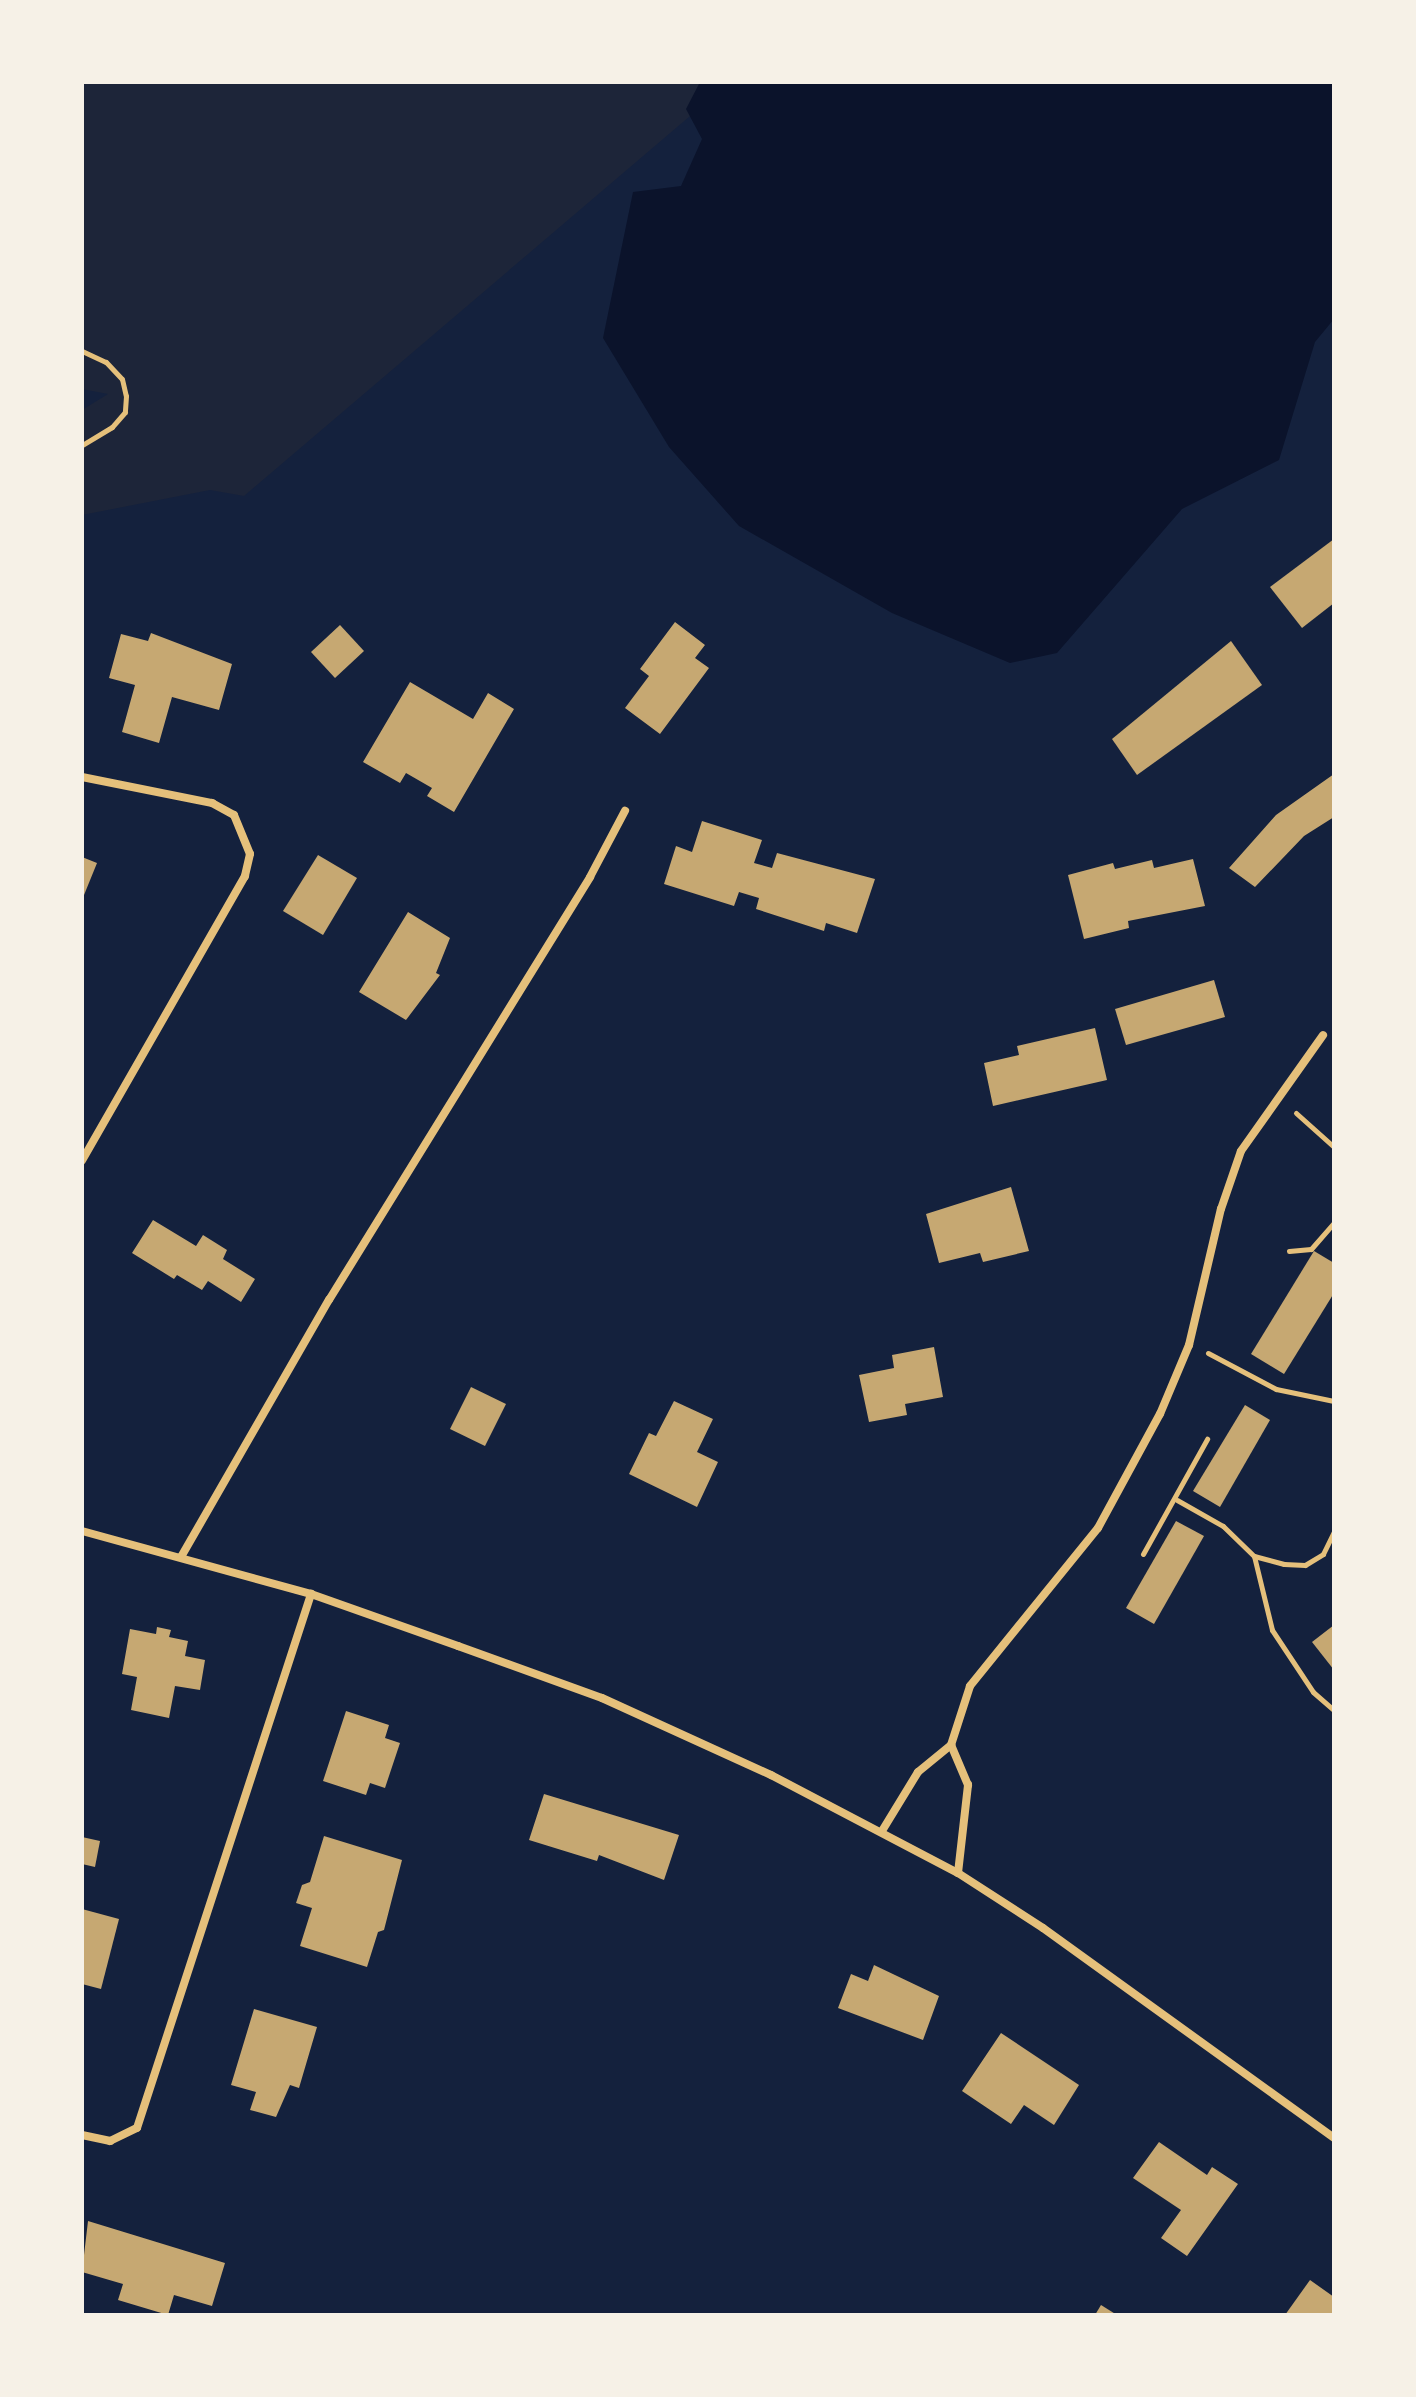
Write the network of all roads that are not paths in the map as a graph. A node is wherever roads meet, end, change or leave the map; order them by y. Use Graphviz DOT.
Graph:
graph roads {
  1 [pos="82,777"];
  2 [pos="625,811"];
  3 [pos="1323,1035"];
  4 [pos="82,1161"];
  5 [pos="82,1531"];
  6 [pos="181,1557"];
  7 [pos="311,1594"];
  8 [pos="951,1745"];
  9 [pos="882,1831"];
  10 [pos="958,1873"];
  11 [pos="82,2135"];
  12 [pos="1334,2138"];
  1 -- 4 [label="street"];
  2 -- 6 [label="street"];
  3 -- 8 [label="street"];
  5 -- 6 [label="street"];
  6 -- 7 [label="street"];
  7 -- 9 [label="street"];
  7 -- 11 [label="street"];
  8 -- 9 [label="street"];
  8 -- 10 [label="street"];
  9 -- 10 [label="street"];
  10 -- 12 [label="street"];
}
